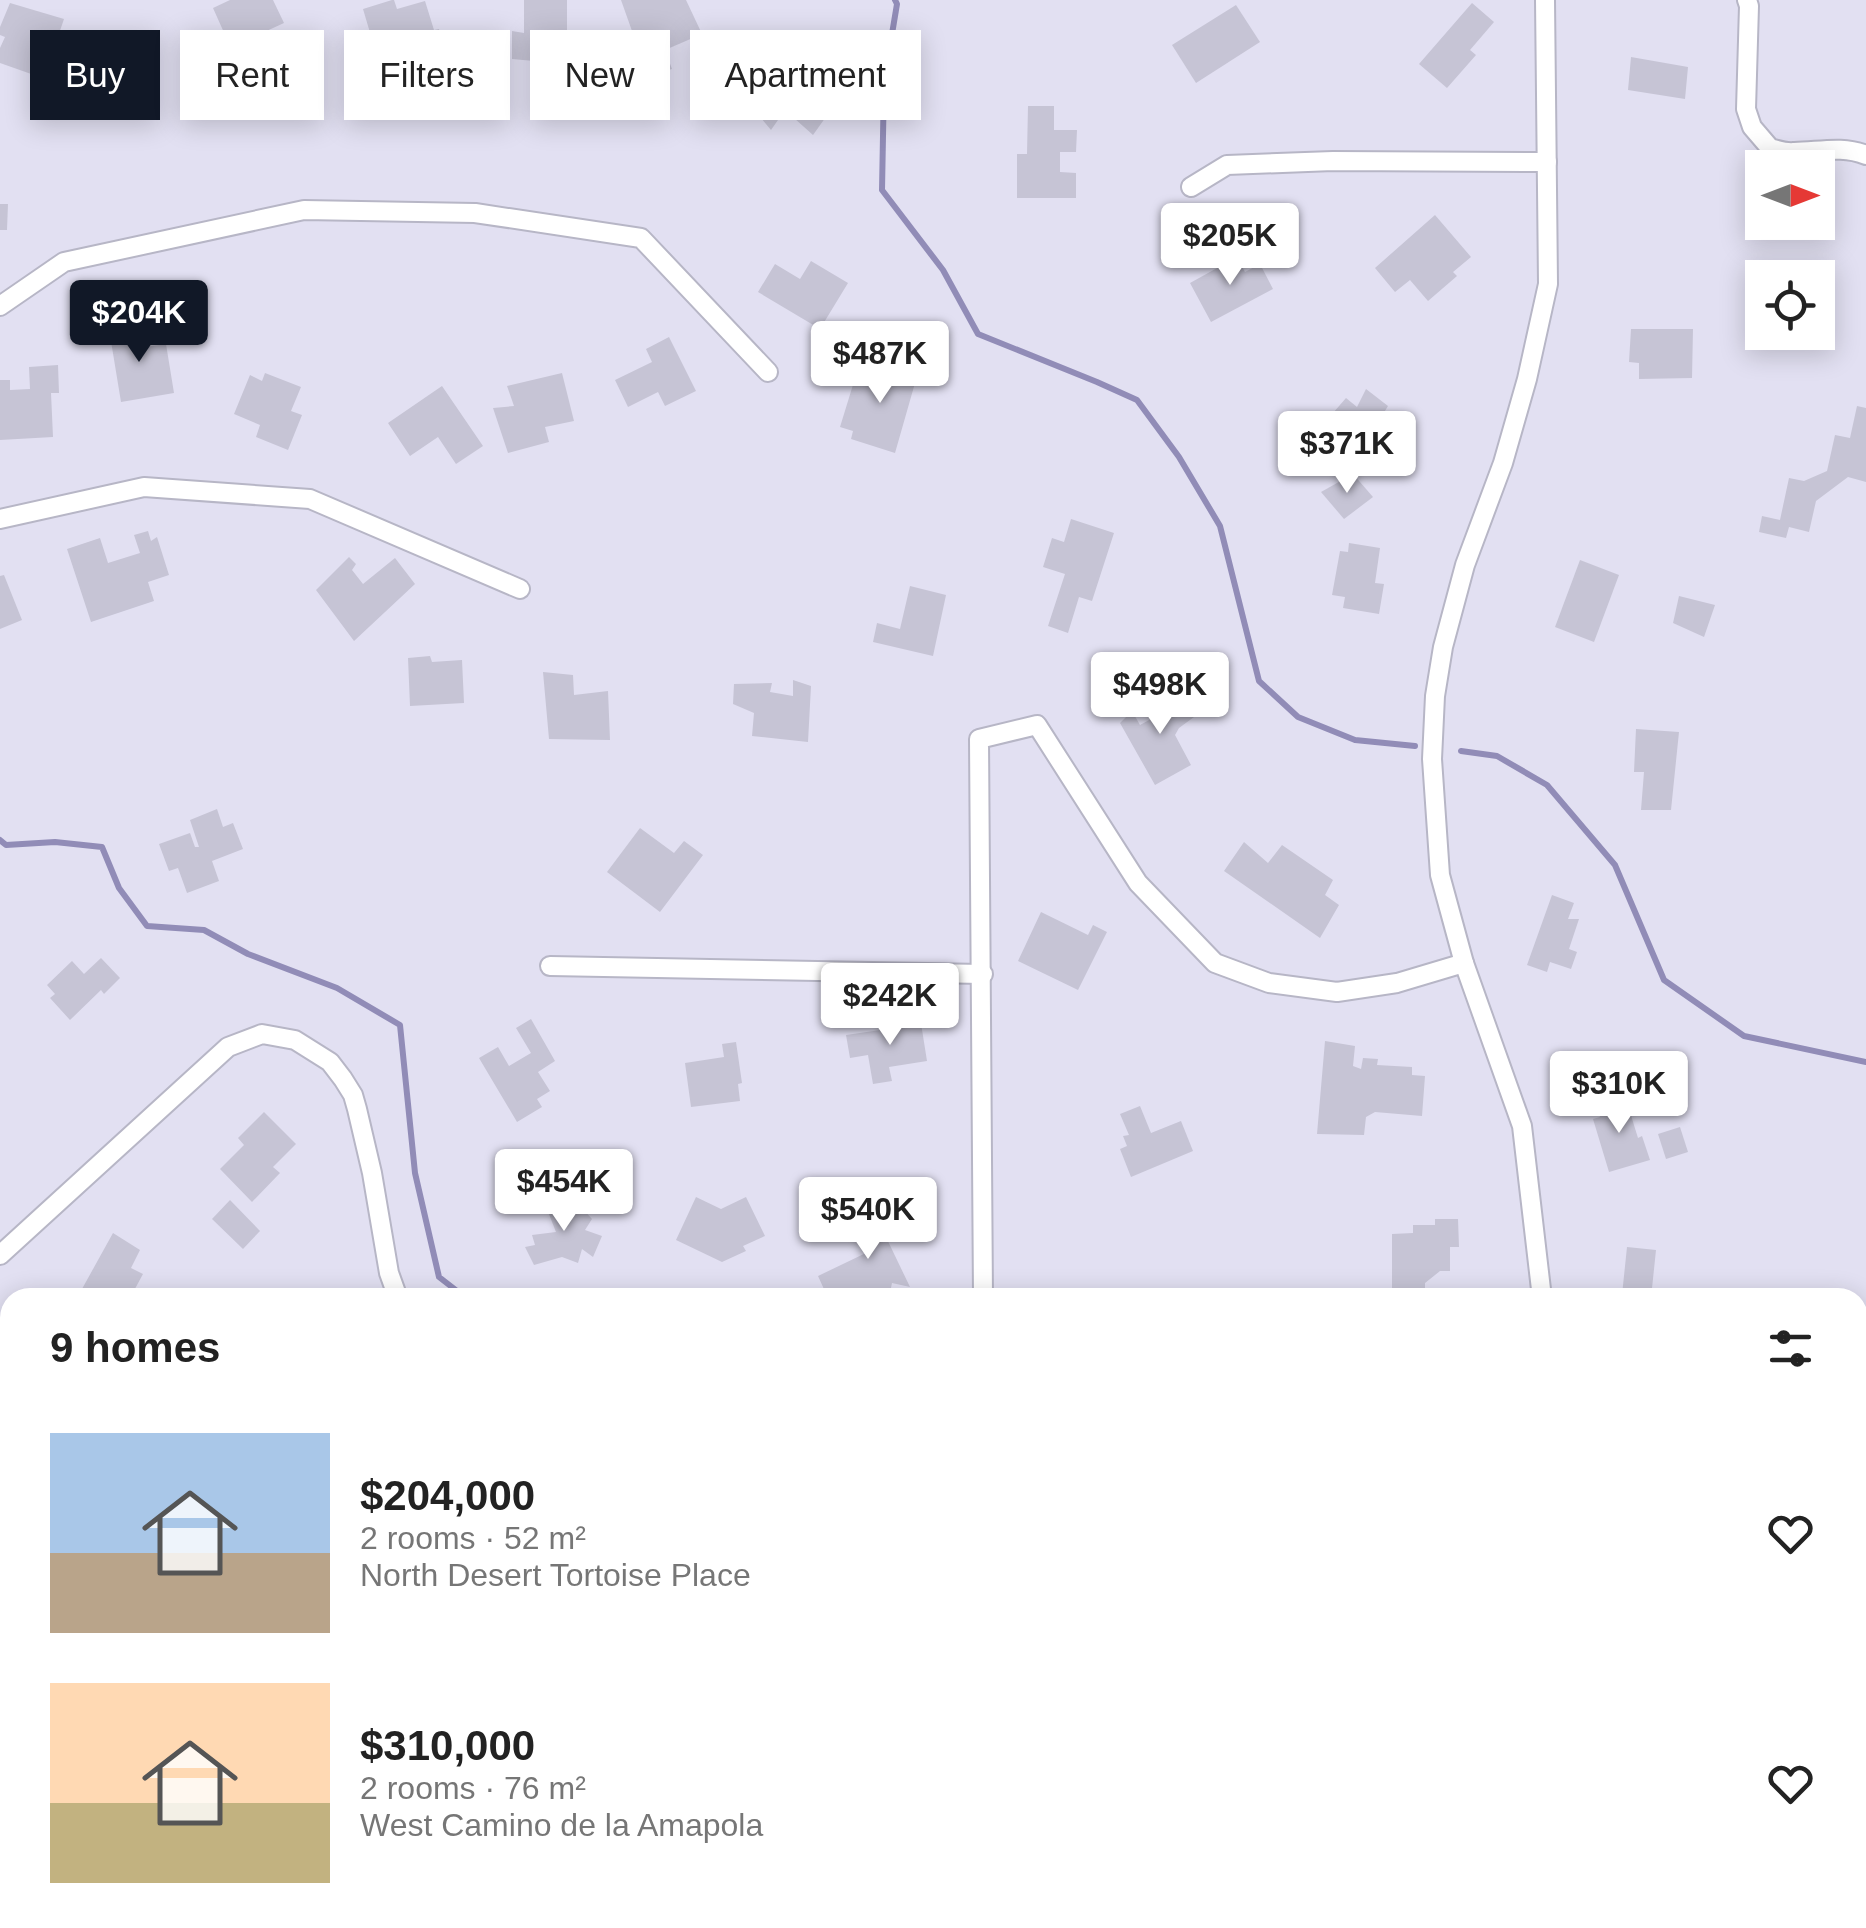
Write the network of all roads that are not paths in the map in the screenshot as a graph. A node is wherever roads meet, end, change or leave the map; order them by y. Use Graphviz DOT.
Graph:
graph roads {
  1 [pos="1545,0"];
  2 [pos="1747,0"];
  3 [pos="1866,155"];
  4 [pos="1548,162"];
  5 [pos="1192,187"];
  6 [pos="0,306"];
  7 [pos="768,372"];
  8 [pos="0,519"];
  9 [pos="520,589"];
  10 [pos="1464,963"];
  11 [pos="550,966"];
  12 [pos="982,974"];
  13 [pos="0,1255"];
  14 [pos="394,1288"];
  15 [pos="984,1288"];
  16 [pos="1541,1288"];
  1 -- 4 [label="street"];
  2 -- 3 [label="street"];
  4 -- 5 [label="street"];
  4 -- 10 [label="street"];
  6 -- 7 [label="street"];
  8 -- 9 [label="street"];
  10 -- 12 [label="street"];
  10 -- 16 [label="street"];
  11 -- 12 [label="street"];
  12 -- 15 [label="street"];
  13 -- 14 [label="street"];
}
